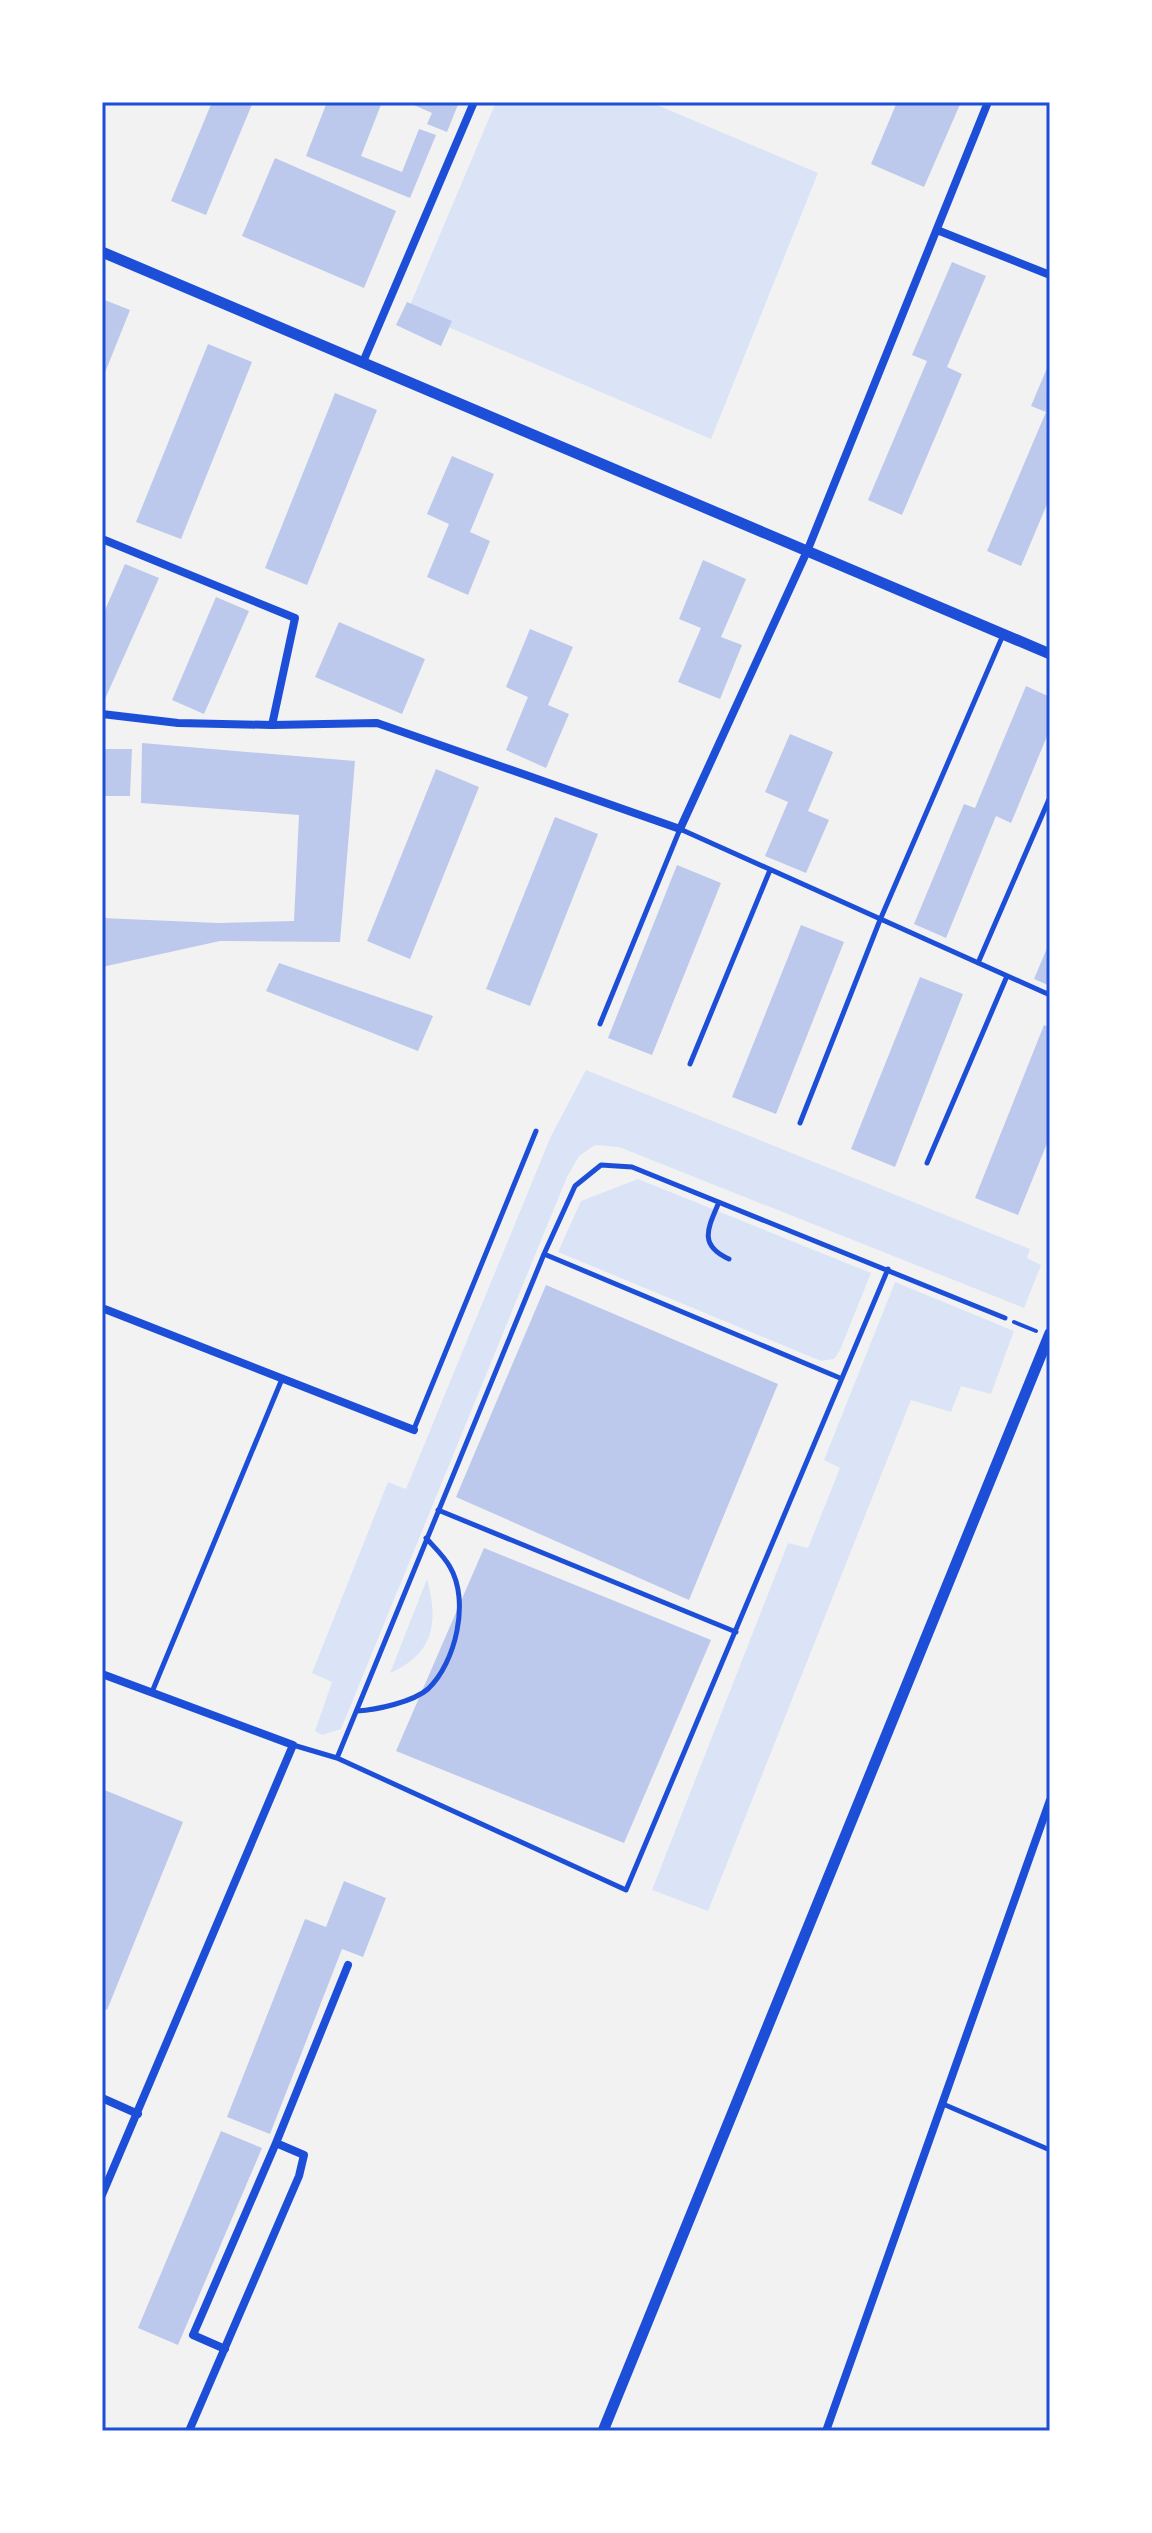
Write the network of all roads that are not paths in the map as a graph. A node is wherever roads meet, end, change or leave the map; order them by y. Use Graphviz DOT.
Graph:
graph roads {
  1 [pos="474,102"];
  2 [pos="988,102"];
  3 [pos="937,230"];
  4 [pos="102,252"];
  5 [pos="1050,275"];
  6 [pos="363,362"];
  7 [pos="102,539"];
  8 [pos="808,549"];
  9 [pos="1004,634"];
  10 [pos="1050,654"];
  11 [pos="102,714"];
  12 [pos="272,725"];
  13 [pos="1050,797"];
  14 [pos="680,829"];
  15 [pos="770,870"];
  16 [pos="880,920"];
  17 [pos="978,963"];
  18 [pos="1007,976"];
  19 [pos="1050,995"];
  20 [pos="600,1024"];
  21 [pos="690,1064"];
  22 [pos="800,1123"];
  23 [pos="536,1131"];
  24 [pos="927,1163"];
  25 [pos="719,1202"];
  26 [pos="544,1254"];
  27 [pos="729,1259"];
  28 [pos="888,1269"];
  29 [pos="102,1308"];
  30 [pos="1005,1318"];
  31 [pos="1049,1334"];
  32 [pos="840,1378"];
  33 [pos="282,1379"];
  34 [pos="414,1430"];
  35 [pos="438,1510"];
  36 [pos="426,1538"];
  37 [pos="736,1632"];
  38 [pos="102,1674"];
  39 [pos="152,1693"];
  40 [pos="357,1711"];
  41 [pos="293,1745"];
  42 [pos="337,1758"];
  43 [pos="1050,1800"];
  44 [pos="348,1965"];
  45 [pos="102,2098"];
  46 [pos="942,2104"];
  47 [pos="138,2114"];
  48 [pos="276,2143"];
  49 [pos="1050,2150"];
  50 [pos="102,2195"];
  51 [pos="225,2349"];
  52 [pos="189,2431"];
  53 [pos="603,2431"];
  54 [pos="826,2431"];
  1 -- 6 [label="street"];
  2 -- 3 [label="street"];
  3 -- 5 [label="street"];
  3 -- 8 [label="street"];
  4 -- 6 [label="street"];
  6 -- 8 [label="street"];
  7 -- 12 [label="street"];
  8 -- 9 [label="street"];
  8 -- 14 [label="street"];
  9 -- 10 [label="street"];
  9 -- 16 [label="lane"];
  11 -- 12 [label="street"];
  12 -- 14 [label="street"];
  13 -- 17 [label="lane"];
  14 -- 15 [label="lane"];
  14 -- 20 [label="lane"];
  15 -- 16 [label="lane"];
  15 -- 21 [label="lane"];
  16 -- 17 [label="lane"];
  16 -- 22 [label="lane"];
  17 -- 18 [label="lane"];
  18 -- 19 [label="lane"];
  18 -- 24 [label="lane"];
  23 -- 34 [label="lane"];
  25 -- 26 [label="lane"];
  25 -- 27 [label="lane"];
  25 -- 28 [label="lane"];
  26 -- 32 [label="lane"];
  26 -- 35 [label="lane"];
  28 -- 30 [label="lane"];
  28 -- 32 [label="lane"];
  29 -- 33 [label="street"];
  31 -- 53 [label="street"];
  32 -- 37 [label="lane"];
  33 -- 34 [label="street"];
  33 -- 39 [label="lane"];
  35 -- 36 [label="lane"];
  35 -- 37 [label="lane"];
  36 -- 40 [label="lane"];
  36 -- 40 [label="lane"];
  37 -- 42 [label="lane"];
  38 -- 39 [label="street"];
  39 -- 41 [label="street"];
  40 -- 42 [label="lane"];
  41 -- 42 [label="lane"];
  41 -- 47 [label="street"];
  43 -- 46 [label="street"];
  44 -- 48 [label="street"];
  45 -- 47 [label="street"];
  46 -- 49 [label="lane"];
  46 -- 54 [label="street"];
  47 -- 50 [label="street"];
  48 -- 51 [label="street"];
  48 -- 51 [label="street"];
  51 -- 52 [label="street"];
}
